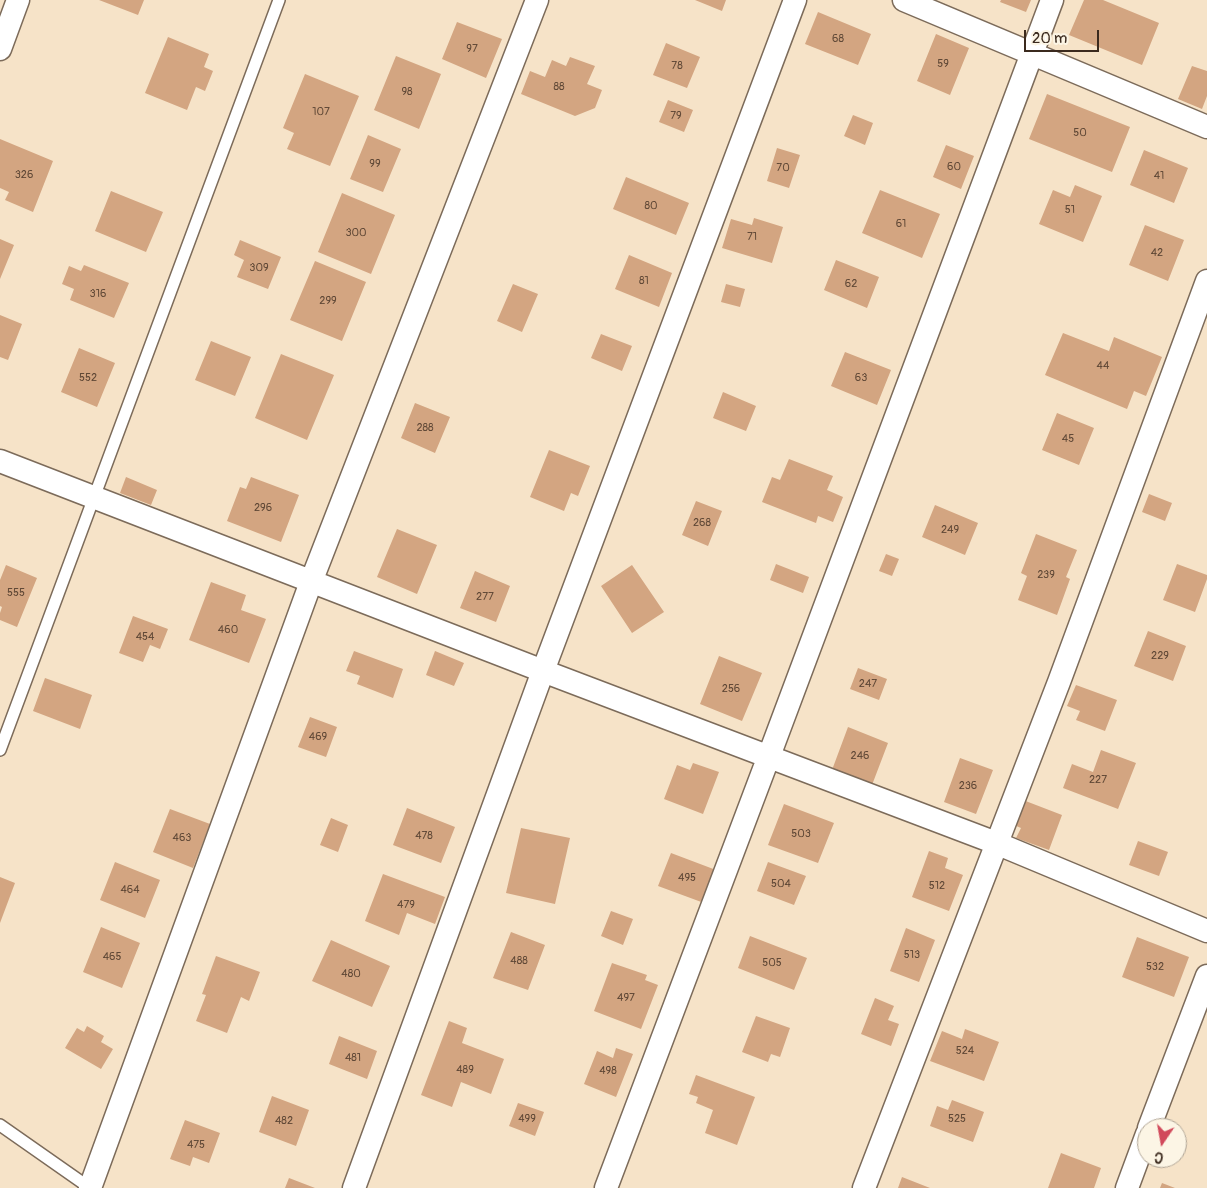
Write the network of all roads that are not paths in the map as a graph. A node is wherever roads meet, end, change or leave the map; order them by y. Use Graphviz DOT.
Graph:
graph roads {
  1 [pos="18,0"];
  2 [pos="279,0"];
  3 [pos="537,0"];
  4 [pos="796,0"];
  5 [pos="904,0"];
  6 [pos="1052,0"];
  7 [pos="0,49"];
  8 [pos="1032,52"];
  9 [pos="1207,126"];
  10 [pos="1207,281"];
  11 [pos="0,461"];
  12 [pos="93,498"];
  13 [pos="311,582"];
  14 [pos="543,672"];
  15 [pos="0,750"];
  16 [pos="769,756"];
  17 [pos="996,843"];
  18 [pos="1207,931"];
  19 [pos="1207,976"];
  20 [pos="1153,1118"];
  21 [pos="0,1125"];
  22 [pos="1137,1161"];
  23 [pos="90,1188"];
  24 [pos="354,1188"];
  25 [pos="606,1188"];
  26 [pos="864,1188"];
  27 [pos="1127,1188"];
  1 -- 7 [label="street"];
  2 -- 12 [label="lane"];
  3 -- 13 [label="street"];
  4 -- 14 [label="street"];
  5 -- 8 [label="street"];
  6 -- 8 [label="street"];
  8 -- 9 [label="street"];
  8 -- 16 [label="street"];
  10 -- 17 [label="street"];
  11 -- 12 [label="street"];
  12 -- 13 [label="street"];
  12 -- 15 [label="lane"];
  13 -- 14 [label="street"];
  13 -- 23 [label="street"];
  14 -- 16 [label="street"];
  14 -- 24 [label="street"];
  16 -- 17 [label="street"];
  16 -- 25 [label="street"];
  17 -- 18 [label="street"];
  17 -- 26 [label="street"];
  19 -- 20 [label="street"];
  21 -- 23 [label="lane"];
  22 -- 27 [label="street"];
}
